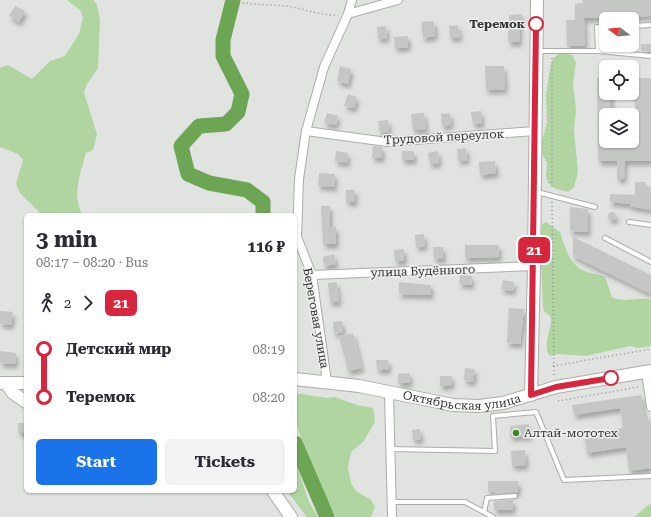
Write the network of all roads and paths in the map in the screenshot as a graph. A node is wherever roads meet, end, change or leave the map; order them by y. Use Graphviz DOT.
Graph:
graph roads {
  1 [pos="227,0"];
  2 [pos="352,0"];
  3 [pos="398,0"];
  4 [pos="537,0"];
  5 [pos="348,14"];
  6 [pos="651,25"];
  7 [pos="639,26"];
  8 [pos="599,28"];
  9 [pos="536,51"];
  10 [pos="552,51"];
  11 [pos="598,51"];
  12 [pos="651,56"];
  13 [pos="306,131"];
  14 [pos="535,131"];
  15 [pos="535,191"];
  16 [pos="552,195"];
  17 [pos="594,207"];
  18 [pos="629,222"];
  19 [pos="651,225"];
  20 [pos="605,238"];
  21 [pos="651,262"];
  22 [pos="534,266"];
  23 [pos="312,275"];
  24 [pos="651,349"];
  25 [pos="553,366"];
  26 [pos="648,372"];
  27 [pos="554,376"];
  28 [pos="298,379"];
  29 [pos="327,382"];
  30 [pos="3,383"];
  31 [pos="24,383"];
  32 [pos="648,386"];
  33 [pos="389,392"];
  34 [pos="531,395"];
  35 [pos="24,401"];
  36 [pos="558,401"];
  37 [pos="651,407"];
  38 [pos="390,449"];
  39 [pos="651,476"];
  40 [pos="274,493"];
  41 [pos="515,496"];
  42 [pos="392,502"];
  43 [pos="484,512"];
  44 [pos="291,517"];
  45 [pos="392,517"];
  46 [pos="493,517"];
  1 -- 5 [label="path"];
  2 -- 5 [label="street, Береговая улица"];
  3 -- 5 [label="street"];
  4 -- 9 [label="street"];
  5 -- 13 [label="street, Береговая улица"];
  6 -- 7 [label="lane"];
  8 -- 11 [label="lane"];
  9 -- 10 [label="lane"];
  9 -- 14 [label="street"];
  10 -- 11 [label="lane"];
  10 -- 16 [label="path"];
  11 -- 12 [label="lane"];
  13 -- 14 [label="street, Трудовой переулок"];
  13 -- 23 [label="street, Береговая улица"];
  14 -- 15 [label="street"];
  15 -- 16 [label="lane"];
  15 -- 22 [label="street"];
  16 -- 17 [label="lane"];
  16 -- 25 [label="path"];
  18 -- 19 [label="lane"];
  20 -- 21 [label="lane"];
  22 -- 23 [label="street, улица Будённого"];
  22 -- 34 [label="street"];
  23 -- 29 [label="street, Береговая улица"];
  24 -- 25 [label="path"];
  25 -- 27 [label="path"];
  26 -- 32 [label="street"];
  26 -- 34 [label="street, Октябрьская улица"];
  28 -- 29 [label="street, Октябрьская улица"];
  29 -- 33 [label="street, Октябрьская улица"];
  30 -- 31 [label="street"];
  30 -- 35 [label="street"];
  32 -- 36 [label="path"];
  32 -- 37 [label="street"];
  33 -- 34 [label="street, Октябрьская улица"];
  33 -- 38 [label="street"];
  38 -- 39 [label="lane"];
  38 -- 42 [label="street"];
  40 -- 44 [label="street"];
  41 -- 43 [label="lane"];
  42 -- 43 [label="lane"];
  42 -- 45 [label="street"];
  43 -- 46 [label="lane"];
}
